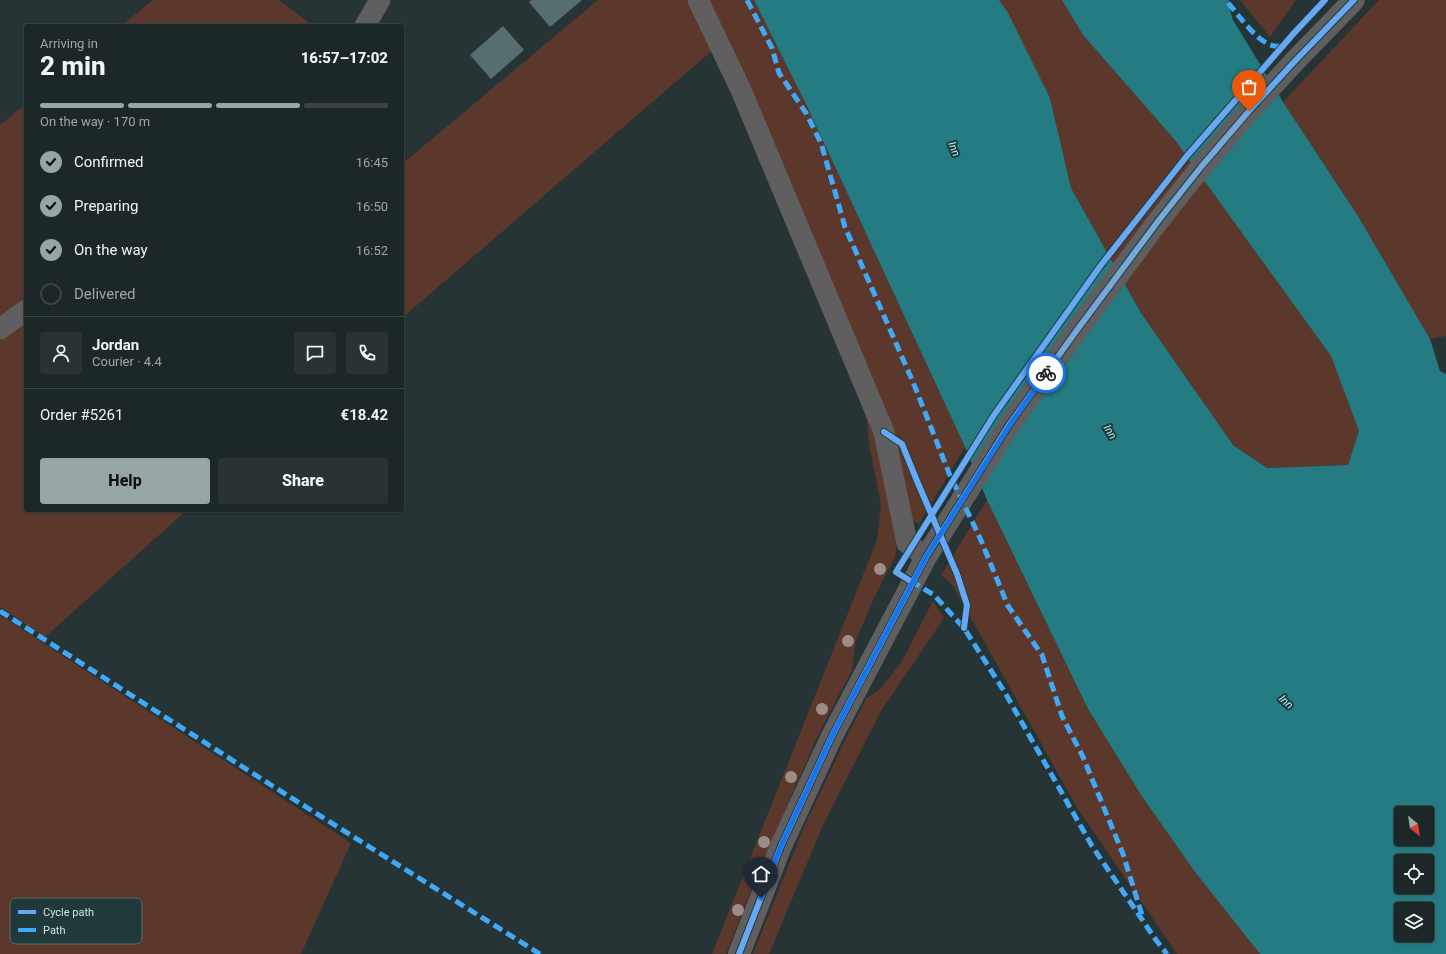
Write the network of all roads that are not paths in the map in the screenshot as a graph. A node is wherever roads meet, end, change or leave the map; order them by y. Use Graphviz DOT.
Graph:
graph roads {
  1 [pos="380,0"];
  2 [pos="698,0"];
  3 [pos="1354,0"];
  4 [pos="366,24"];
  5 [pos="24,311"];
  6 [pos="0,329"];
  7 [pos="926,557"];
  8 [pos="739,954"];
  1 -- 4 [label="street"];
  2 -- 7 [label="street"];
  3 -- 7 [label="street"];
  5 -- 6 [label="street"];
  7 -- 8 [label="street"];
}
